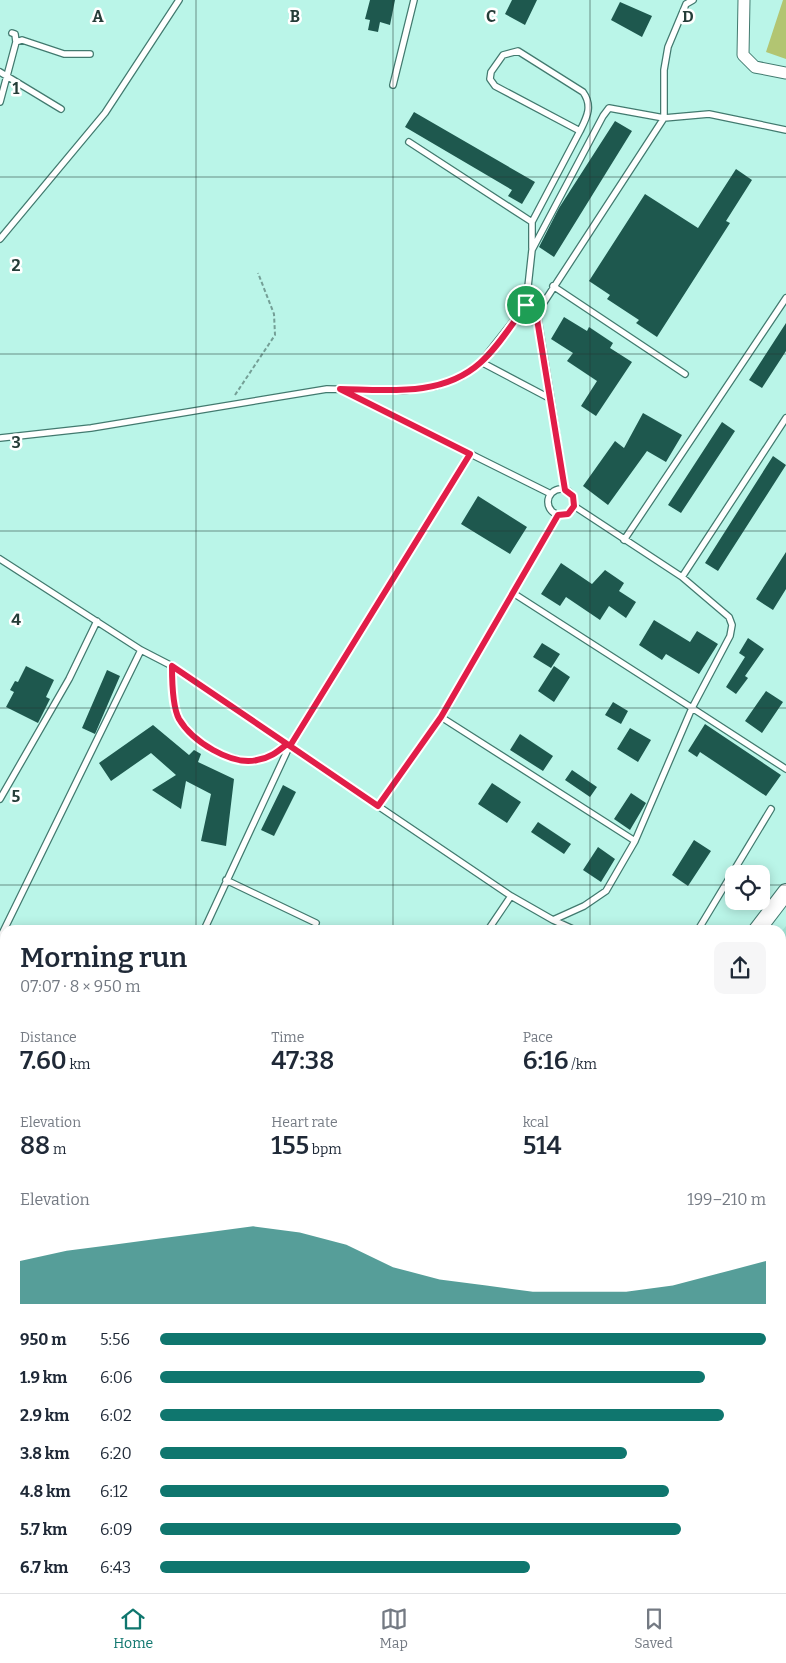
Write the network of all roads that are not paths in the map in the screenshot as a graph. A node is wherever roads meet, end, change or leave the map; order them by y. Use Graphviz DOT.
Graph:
graph roads {
  1 [pos="179,0"];
  2 [pos="414,0"];
  3 [pos="693,0"];
  4 [pos="744,0"];
  5 [pos="686,2"];
  6 [pos="12,33"];
  7 [pos="16,42"];
  8 [pos="90,54"];
  9 [pos="0,72"];
  10 [pos="786,73"];
  11 [pos="7,75"];
  12 [pos="393,85"];
  13 [pos="0,102"];
  14 [pos="61,109"];
  15 [pos="664,118"];
  16 [pos="786,130"];
  17 [pos="580,132"];
  18 [pos="408,142"];
  19 [pos="532,222"];
  20 [pos="0,239"];
  21 [pos="532,250"];
  22 [pos="553,286"];
  23 [pos="786,298"];
  24 [pos="526,305"];
  25 [pos="536,313"];
  26 [pos="481,362"];
  27 [pos="685,374"];
  28 [pos="340,389"];
  29 [pos="551,399"];
  30 [pos="786,418"];
  31 [pos="0,438"];
  32 [pos="470,454"];
  33 [pos="565,490"];
  34 [pos="551,494"];
  35 [pos="574,506"];
  36 [pos="558,515"];
  37 [pos="624,540"];
  38 [pos="0,559"];
  39 [pos="682,576"];
  40 [pos="513,593"];
  41 [pos="97,621"];
  42 [pos="141,650"];
  43 [pos="172,666"];
  44 [pos="692,708"];
  45 [pos="441,717"];
  46 [pos="288,745"];
  47 [pos="786,769"];
  48 [pos="0,799"];
  49 [pos="378,806"];
  50 [pos="771,809"];
  51 [pos="635,841"];
  52 [pos="226,880"];
  53 [pos="786,892"];
  54 [pos="511,896"];
  55 [pos="553,920"];
  56 [pos="316,923"];
  57 [pos="6,925"];
  58 [pos="206,925"];
  59 [pos="491,925"];
  60 [pos="564,925"];
  61 [pos="701,925"];
  62 [pos="761,925"];
  1 -- 20 [label="lane"];
  2 -- 12 [label="lane"];
  3 -- 5 [label="lane"];
  4 -- 10 [label="street"];
  5 -- 15 [label="lane"];
  6 -- 7 [label="lane"];
  7 -- 8 [label="lane"];
  7 -- 11 [label="lane"];
  9 -- 11 [label="lane"];
  11 -- 13 [label="lane"];
  11 -- 14 [label="lane"];
  15 -- 16 [label="lane"];
  15 -- 21 [label="lane"];
  15 -- 22 [label="lane"];
  17 -- 17 [label="lane"];
  17 -- 19 [label="lane"];
  18 -- 19 [label="lane"];
  19 -- 21 [label="lane"];
  21 -- 24 [label="lane"];
  22 -- 25 [label="lane"];
  22 -- 27 [label="lane"];
  23 -- 37 [label="lane"];
  24 -- 25 [label="lane"];
  24 -- 26 [label="lane"];
  25 -- 29 [label="lane"];
  26 -- 28 [label="lane"];
  26 -- 29 [label="lane"];
  28 -- 31 [label="lane"];
  28 -- 32 [label="lane"];
  29 -- 33 [label="lane"];
  30 -- 39 [label="lane"];
  32 -- 34 [label="lane"];
  32 -- 46 [label="lane"];
  33 -- 34 [label="lane"];
  33 -- 35 [label="lane"];
  34 -- 36 [label="lane"];
  35 -- 36 [label="lane"];
  35 -- 37 [label="lane"];
  36 -- 40 [label="lane"];
  37 -- 39 [label="lane"];
  38 -- 41 [label="lane"];
  39 -- 44 [label="lane"];
  40 -- 44 [label="lane"];
  40 -- 45 [label="lane"];
  41 -- 42 [label="lane"];
  41 -- 48 [label="lane"];
  42 -- 43 [label="lane"];
  42 -- 57 [label="lane"];
  43 -- 46 [label="lane"];
  43 -- 46 [label="lane"];
  44 -- 47 [label="lane"];
  44 -- 51 [label="lane"];
  45 -- 49 [label="lane"];
  45 -- 51 [label="lane"];
  46 -- 49 [label="lane"];
  46 -- 52 [label="lane"];
  49 -- 54 [label="lane"];
  50 -- 61 [label="lane"];
  51 -- 55 [label="lane"];
  52 -- 56 [label="lane"];
  52 -- 58 [label="lane"];
  53 -- 62 [label="main road"];
  54 -- 55 [label="lane"];
  54 -- 59 [label="lane"];
  55 -- 60 [label="lane"];
}
